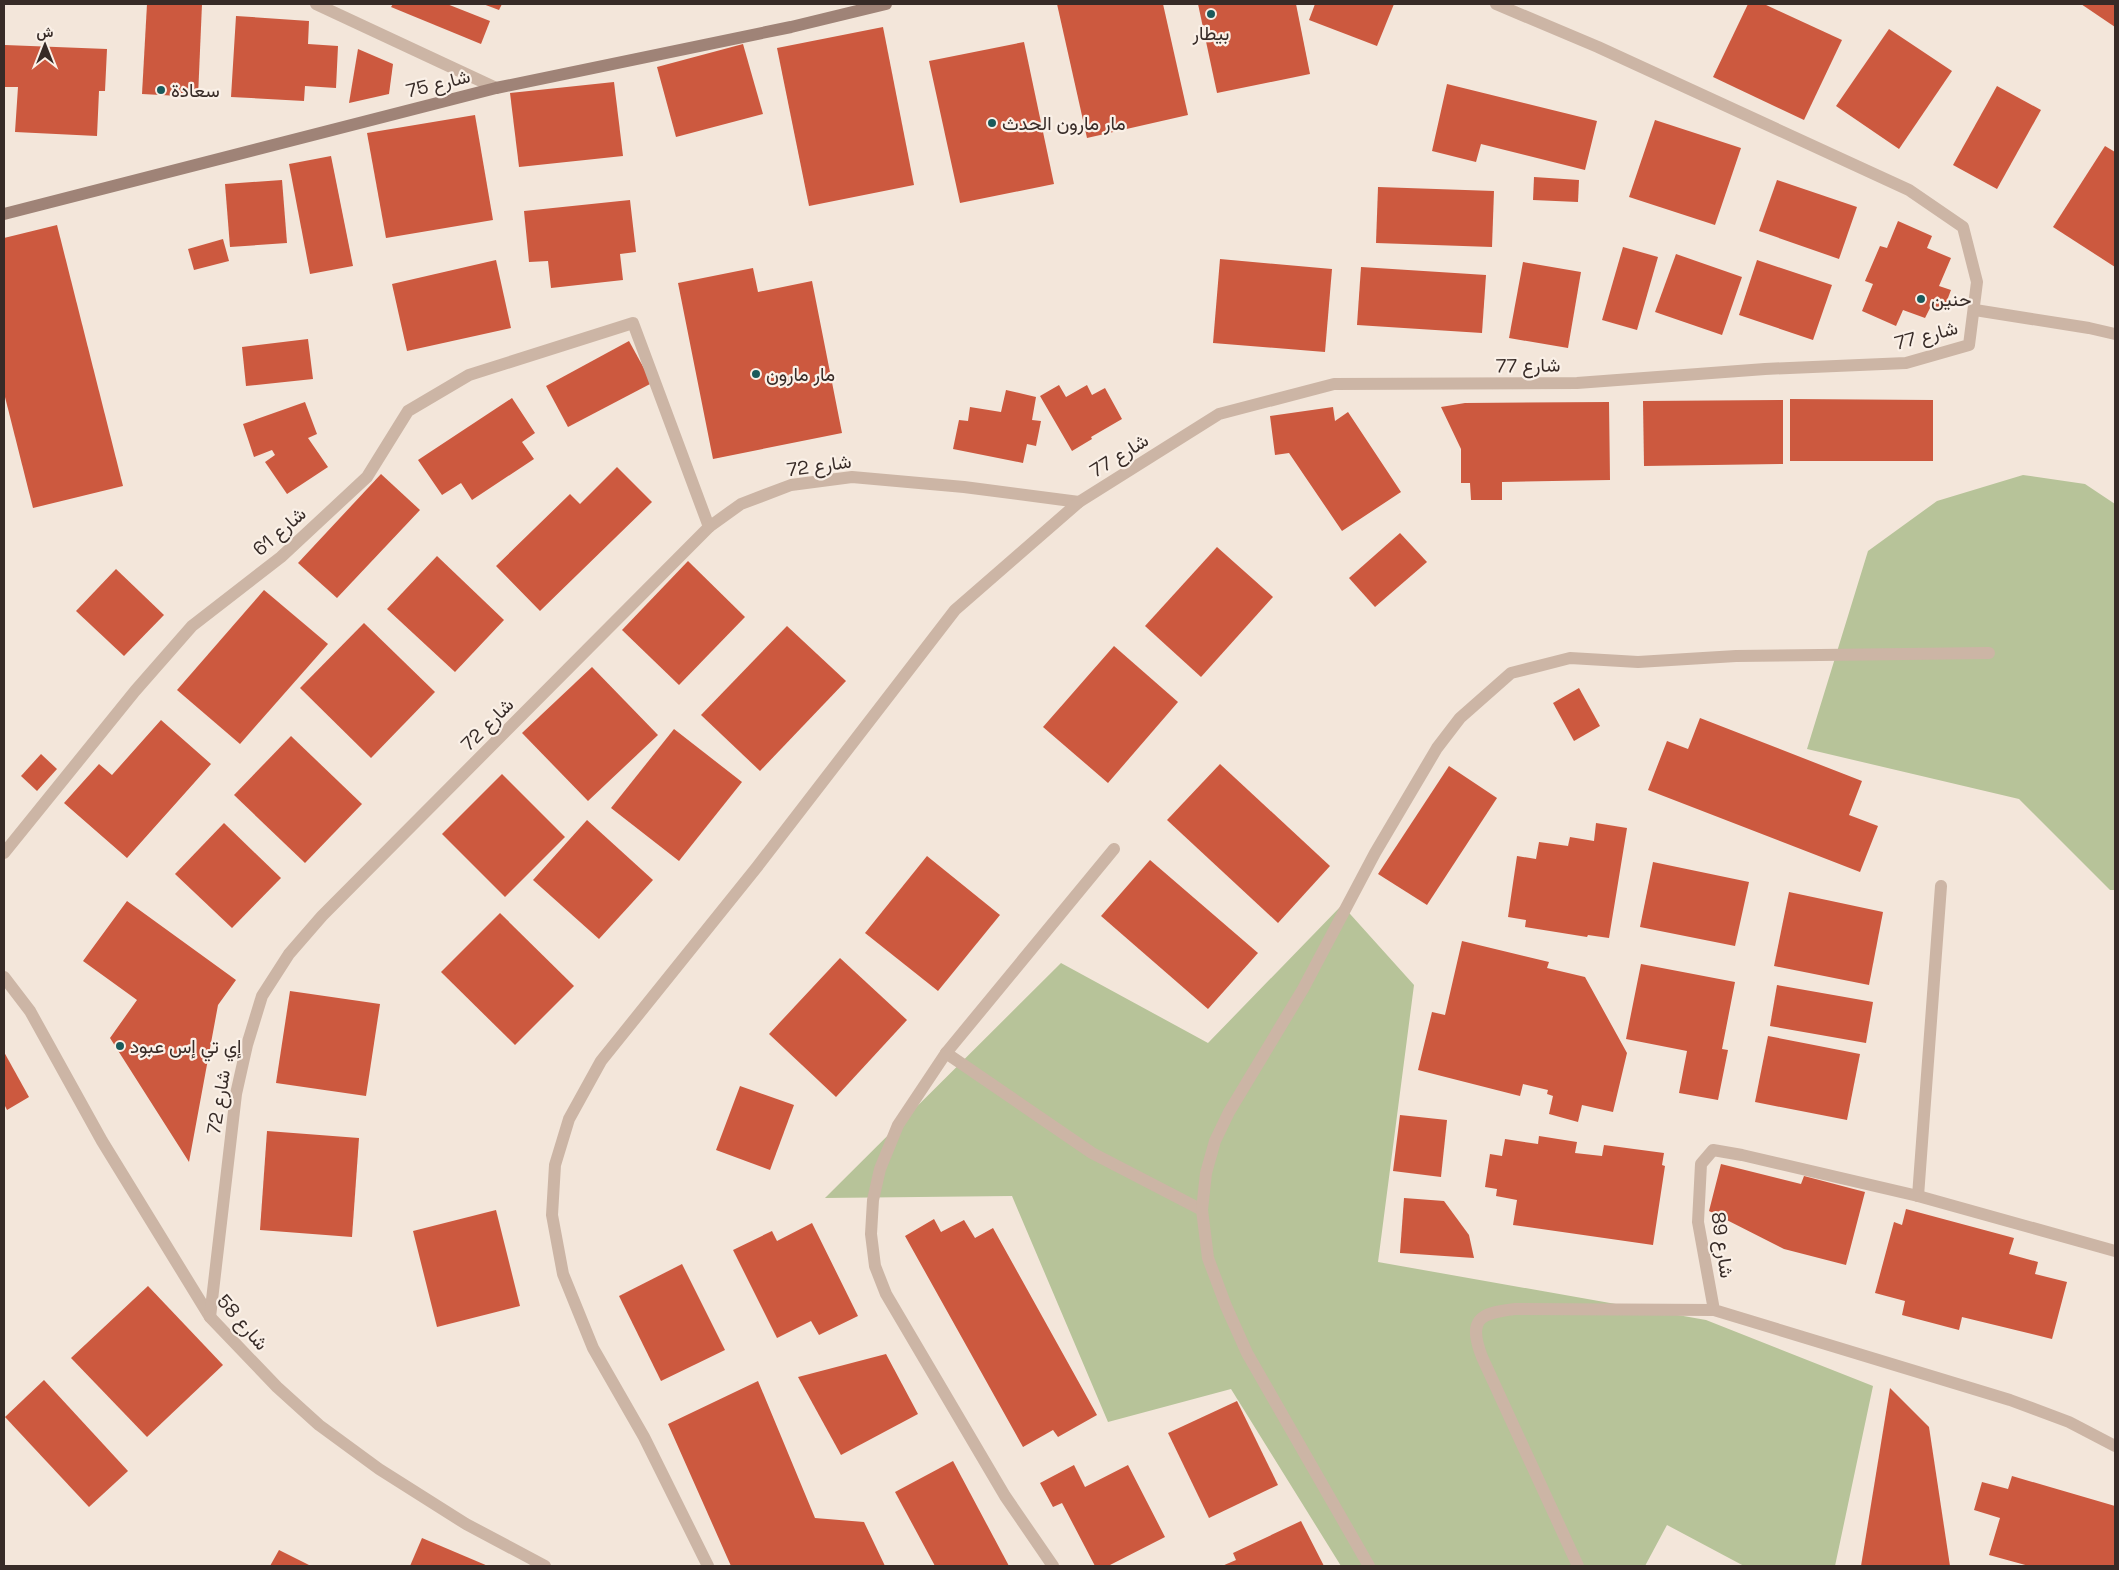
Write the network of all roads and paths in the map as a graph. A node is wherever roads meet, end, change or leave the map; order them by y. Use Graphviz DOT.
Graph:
graph roads {
  1 [pos="316,4"];
  2 [pos="886,4"];
  3 [pos="1496,4"];
  4 [pos="496,88"];
  5 [pos="4,214"];
  6 [pos="1975,310"];
  7 [pos="2115,334"];
  8 [pos="1079,502"];
  9 [pos="709,527"];
  10 [pos="1989,653"];
  11 [pos="1114,850"];
  12 [pos="4,853"];
  13 [pos="1941,886"];
  14 [pos="4,977"];
  15 [pos="946,1053"];
  16 [pos="1918,1196"];
  17 [pos="1202,1210"];
  18 [pos="2115,1251"];
  19 [pos="1714,1310"];
  20 [pos="210,1317"];
  21 [pos="2115,1446"];
  22 [pos="545,1566"];
  23 [pos="708,1566"];
  24 [pos="1053,1566"];
  25 [pos="1370,1566"];
  26 [pos="1578,1566"];
  1 -- 4 [label="street"];
  2 -- 4 [label="street, شارع 75"];
  3 -- 6 [label="street, شارع 77"];
  4 -- 5 [label="street, شارع 75"];
  6 -- 7 [label="street, شارع 77"];
  6 -- 8 [label="street, شارع 77"];
  8 -- 9 [label="street, شارع 72"];
  8 -- 23 [label="street"];
  9 -- 12 [label="street, شارع 61"];
  9 -- 20 [label="street, شارع 72"];
  10 -- 17 [label="street"];
  11 -- 15 [label="street"];
  13 -- 16 [label="street"];
  14 -- 20 [label="street, شارع 58"];
  15 -- 17 [label="street"];
  15 -- 24 [label="street"];
  16 -- 18 [label="street, شارع 89"];
  16 -- 19 [label="street, شارع 89"];
  17 -- 25 [label="street"];
  19 -- 21 [label="street"];
  19 -- 26 [label="street"];
  20 -- 22 [label="street, شارع 58"];
}
